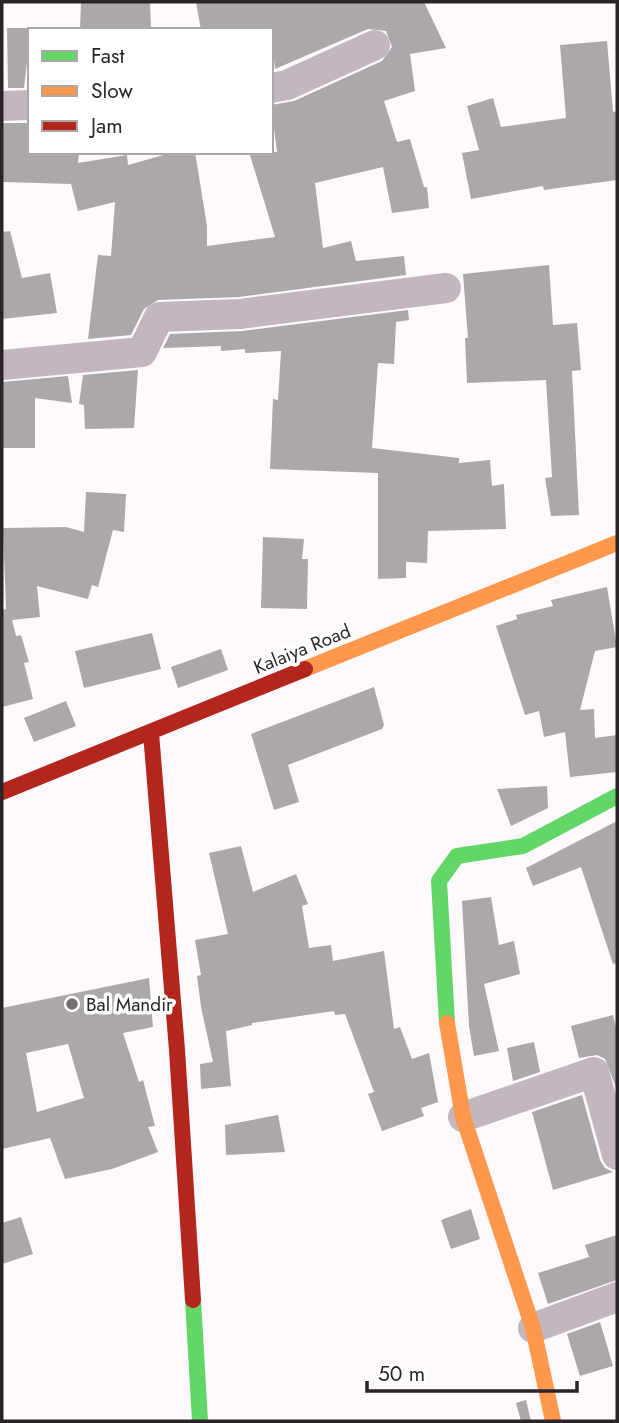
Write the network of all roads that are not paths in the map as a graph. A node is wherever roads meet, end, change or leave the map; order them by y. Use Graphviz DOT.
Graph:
graph roads {
  1 [pos="375,45"];
  2 [pos="273,88"];
  3 [pos="28,105"];
  4 [pos="2,106"];
  5 [pos="446,288"];
  6 [pos="2,365"];
  7 [pos="617,543"];
  8 [pos="152,733"];
  9 [pos="2,792"];
  10 [pos="617,796"];
  11 [pos="463,1117"];
  12 [pos="617,1155"];
  13 [pos="617,1297"];
  14 [pos="533,1328"];
  15 [pos="200,1421"];
  16 [pos="553,1421"];
  1 -- 2 [label="street"];
  3 -- 4 [label="street"];
  5 -- 6 [label="street"];
  7 -- 8 [label="street, Kalaiya Road"];
  8 -- 9 [label="street, Kalaiya Road"];
  8 -- 15 [label="street"];
  10 -- 11 [label="street"];
  11 -- 12 [label="street"];
  11 -- 14 [label="street"];
  13 -- 14 [label="street"];
  14 -- 16 [label="street"];
}
